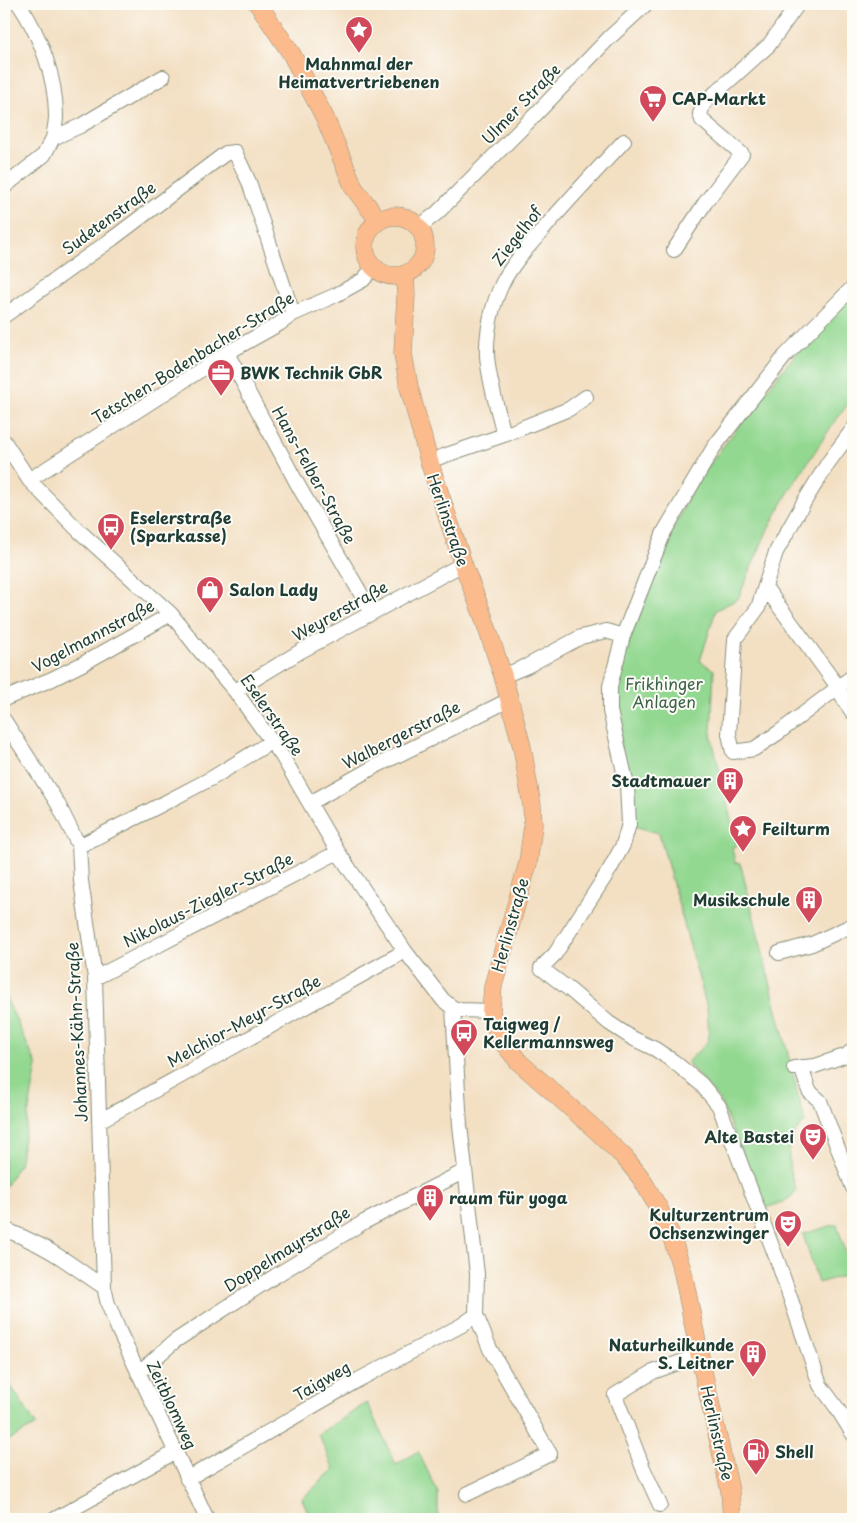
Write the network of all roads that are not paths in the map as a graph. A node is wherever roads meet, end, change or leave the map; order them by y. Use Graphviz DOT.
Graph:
graph roads {
  1 [pos="19,4"];
  2 [pos="258,4"];
  3 [pos="646,4"];
  4 [pos="798,4"];
  5 [pos="163,77"];
  6 [pos="53,138"];
  7 [pos="624,141"];
  8 [pos="4,187"];
  9 [pos="379,221"];
  10 [pos="419,227"];
  11 [pos="674,250"];
  12 [pos="374,267"];
  13 [pos="405,274"];
  14 [pos="853,287"];
  15 [pos="293,314"];
  16 [pos="4,316"];
  17 [pos="227,353"];
  18 [pos="586,397"];
  19 [pos="853,429"];
  20 [pos="504,435"];
  21 [pos="4,441"];
  22 [pos="429,461"];
  23 [pos="28,480"];
  24 [pos="463,564"];
  25 [pos="765,587"];
  26 [pos="372,613"];
  27 [pos="171,614"];
  28 [pos="623,636"];
  29 [pos="503,676"];
  30 [pos="853,676"];
  31 [pos="838,687"];
  32 [pos="235,691"];
  33 [pos="4,699"];
  34 [pos="509,700"];
  35 [pos="853,713"];
  36 [pos="4,720"];
  37 [pos="272,742"];
  38 [pos="310,803"];
  39 [pos="79,846"];
  40 [pos="338,852"];
  41 [pos="853,925"];
  42 [pos="404,951"];
  43 [pos="779,953"];
  44 [pos="95,978"];
  45 [pos="453,1008"];
  46 [pos="491,1011"];
  47 [pos="853,1050"];
  48 [pos="99,1121"];
  49 [pos="465,1171"];
  50 [pos="853,1188"];
  51 [pos="4,1229"];
  52 [pos="104,1287"];
  53 [pos="108,1304"];
  54 [pos="476,1315"];
  55 [pos="700,1355"];
  56 [pos="138,1373"];
  57 [pos="853,1434"];
  58 [pos="175,1452"];
  59 [pos="187,1479"];
  60 [pos="467,1494"];
  61 [pos="660,1505"];
  62 [pos="55,1519"];
  63 [pos="207,1519"];
  64 [pos="732,1519"];
  1 -- 6 [label="street"];
  2 -- 9 [label="main road"];
  3 -- 10 [label="street, Ulmer Straße"];
  4 -- 11 [label="street"];
  5 -- 6 [label="street"];
  6 -- 8 [label="street"];
  7 -- 20 [label="street, Ziegelhof"];
  9 -- 10 [label="main road"];
  9 -- 12 [label="main road"];
  10 -- 13 [label="main road"];
  12 -- 13 [label="main road"];
  12 -- 15 [label="street, Tetschen-Bodenbacher-Straße"];
  13 -- 22 [label="main road, Herlinstraße"];
  14 -- 28 [label="street"];
  15 -- 16 [label="street, Sudetenstraße"];
  15 -- 17 [label="street, Tetschen-Bodenbacher-Straße"];
  17 -- 23 [label="street, Tetschen-Bodenbacher-Straße"];
  17 -- 26 [label="street, Hans-Felber-Straße"];
  18 -- 20 [label="street"];
  19 -- 25 [label="street"];
  20 -- 22 [label="street"];
  21 -- 23 [label="street, Eselerstraße"];
  22 -- 24 [label="main road, Herlinstraße"];
  23 -- 27 [label="street, Eselerstraße"];
  24 -- 26 [label="street, Weyrerstraße"];
  24 -- 29 [label="main road, Herlinstraße"];
  25 -- 31 [label="street"];
  25 -- 31 [label="street"];
  26 -- 32 [label="street, Weyrerstraße"];
  27 -- 32 [label="street, Eselerstraße"];
  27 -- 33 [label="street, Vogelmannstraße"];
  28 -- 29 [label="street"];
  28 -- 57 [label="street"];
  29 -- 34 [label="main road, Herlinstraße"];
  30 -- 31 [label="street"];
  31 -- 35 [label="street"];
  32 -- 37 [label="street, Eselerstraße"];
  34 -- 38 [label="street, Walbergerstraße"];
  34 -- 46 [label="main road, Herlinstraße"];
  36 -- 39 [label="street, Johannes-Kähn-Straße"];
  37 -- 38 [label="street, Eselerstraße"];
  37 -- 39 [label="street"];
  38 -- 40 [label="street, Eselerstraße"];
  39 -- 44 [label="street, Johannes-Kähn-Straße"];
  40 -- 42 [label="street, Eselerstraße"];
  40 -- 44 [label="street, Nikolaus-Ziegler-Straße"];
  41 -- 43 [label="street"];
  42 -- 45 [label="street, Eselerstraße"];
  42 -- 48 [label="street, Melchior-Meyr-Straße"];
  44 -- 48 [label="street, Johannes-Kähn-Straße"];
  45 -- 46 [label="street"];
  45 -- 49 [label="street"];
  46 -- 55 [label="main road, Herlinstraße"];
  47 -- 50 [label="street"];
  48 -- 52 [label="street, Johannes-Kähn-Straße"];
  49 -- 54 [label="street"];
  49 -- 56 [label="street, Doppelmayrstraße"];
  51 -- 52 [label="street"];
  52 -- 53 [label="street, Johannes-Kähn-Straße"];
  53 -- 56 [label="street, Zeitblomweg"];
  54 -- 59 [label="street, Taigweg"];
  54 -- 60 [label="street"];
  55 -- 61 [label="street"];
  55 -- 64 [label="main road, Herlinstraße"];
  56 -- 58 [label="street, Zeitblomweg"];
  58 -- 59 [label="street, Zeitblomweg"];
  58 -- 62 [label="street"];
  59 -- 63 [label="street, Zeitblomweg"];
}
